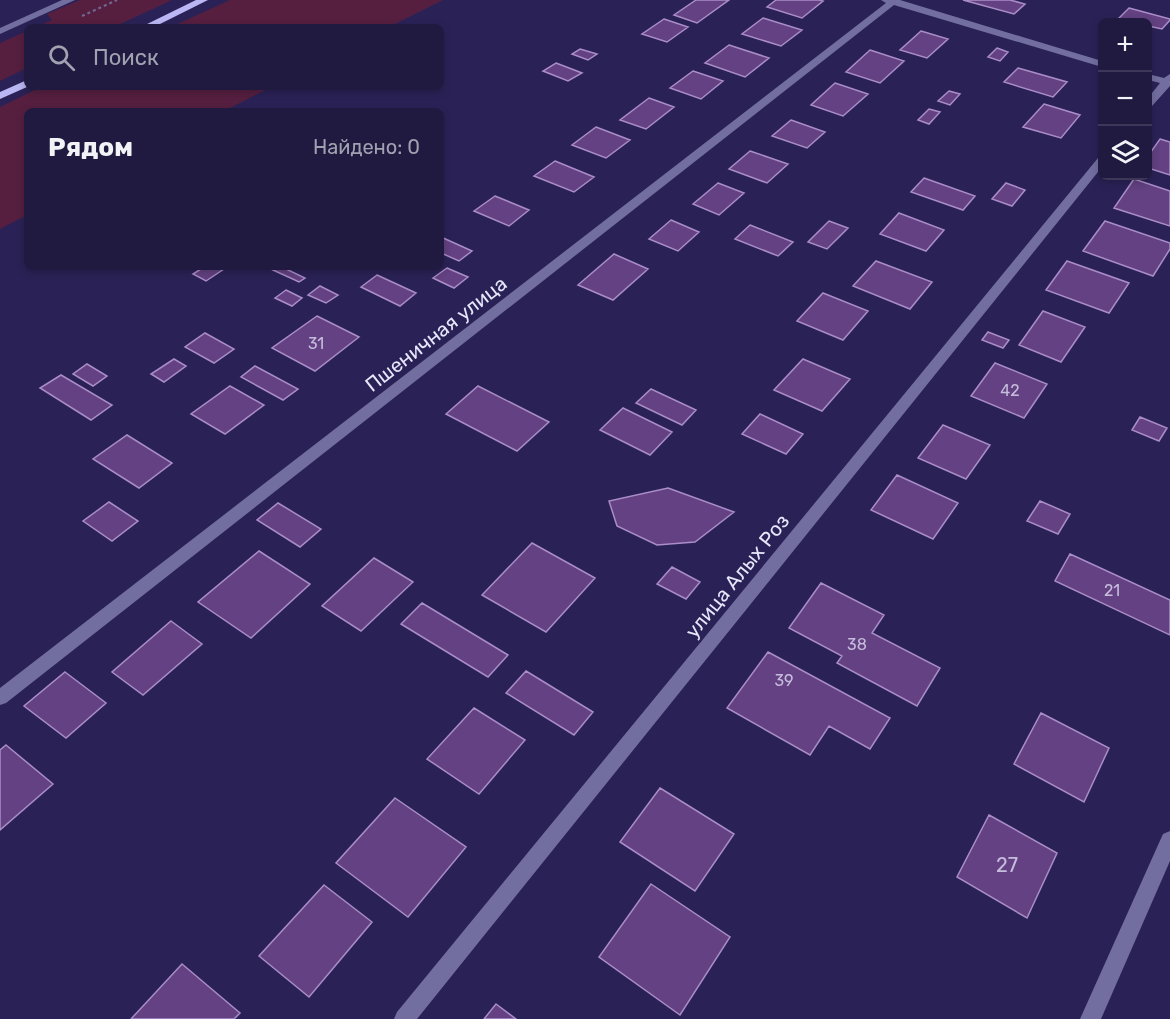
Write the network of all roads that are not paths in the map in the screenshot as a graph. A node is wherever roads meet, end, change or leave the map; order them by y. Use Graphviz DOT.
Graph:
graph roads {
  1 [pos="70,0"];
  2 [pos="203,0"];
  3 [pos="891,1"];
  4 [pos="152,24"];
  5 [pos="0,31"];
  6 [pos="1098,62"];
  7 [pos="1152,78"];
  8 [pos="1168,81"];
  9 [pos="24,84"];
  10 [pos="0,96"];
  11 [pos="1152,99"];
  12 [pos="1098,165"];
  13 [pos="0,698"];
  14 [pos="1170,840"];
  15 [pos="404,1019"];
  16 [pos="1090,1019"];
  1 -- 5 [label="street"];
  2 -- 4 [label="main road"];
  3 -- 6 [label="street"];
  3 -- 13 [label="street, Пшеничная улица"];
  7 -- 8 [label="street"];
  8 -- 11 [label="street"];
  9 -- 10 [label="main road"];
  12 -- 15 [label="street, улица Алых Роз"];
  14 -- 16 [label="street"];
}
